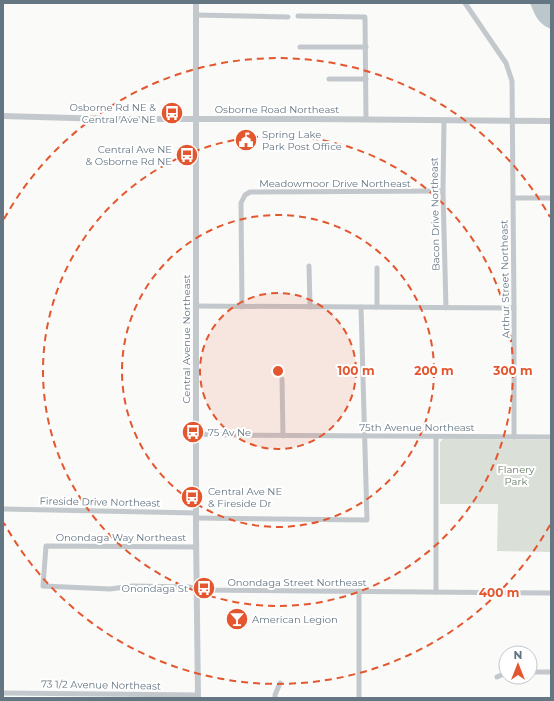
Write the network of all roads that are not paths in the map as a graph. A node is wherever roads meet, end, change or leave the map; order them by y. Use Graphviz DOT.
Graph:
graph roads {
  1 [pos="196,3"];
  2 [pos="465,3"];
  3 [pos="196,15"];
  4 [pos="288,16"];
  5 [pos="298,16"];
  6 [pos="300,47"];
  7 [pos="366,47"];
  8 [pos="329,79"];
  9 [pos="366,79"];
  10 [pos="3,116"];
  11 [pos="196,119"];
  12 [pos="366,120"];
  13 [pos="444,120"];
  14 [pos="512,121"];
  15 [pos="551,121"];
  16 [pos="443,191"];
  17 [pos="513,198"];
  18 [pos="551,198"];
  19 [pos="309,266"];
  20 [pos="377,268"];
  21 [pos="196,306"];
  22 [pos="242,307"];
  23 [pos="310,307"];
  24 [pos="361,307"];
  25 [pos="377,307"];
  26 [pos="446,308"];
  27 [pos="514,308"];
  28 [pos="282,380"];
  29 [pos="196,434"];
  30 [pos="283,436"];
  31 [pos="365,436"];
  32 [pos="436,437"];
  33 [pos="514,437"];
  34 [pos="551,437"];
  35 [pos="3,509"];
  36 [pos="196,515"];
  37 [pos="196,547"];
  38 [pos="44,586"];
  39 [pos="197,589"];
  40 [pos="358,591"];
  41 [pos="436,592"];
  42 [pos="551,593"];
  43 [pos="538,672"];
  44 [pos="551,672"];
  45 [pos="280,683"];
  46 [pos="3,693"];
  47 [pos="198,696"];
  48 [pos="275,698"];
  49 [pos="359,698"];
  1 -- 3 [label="street, Central Avenue Northeast"];
  2 -- 14 [label="street, Arthur Street Northeast"];
  3 -- 4 [label="street"];
  3 -- 11 [label="street, Central Avenue Northeast"];
  5 -- 7 [label="street"];
  6 -- 7 [label="street"];
  7 -- 9 [label="street"];
  8 -- 9 [label="street"];
  9 -- 12 [label="street"];
  10 -- 11 [label="street, Osborne Road Northeast"];
  11 -- 12 [label="street, Osborne Road Northeast"];
  11 -- 21 [label="street, Central Avenue Northeast"];
  12 -- 13 [label="street, Osborne Road Northeast"];
  13 -- 14 [label="street, Osborne Road Northeast"];
  13 -- 16 [label="street, Bacon Drive Northeast"];
  14 -- 15 [label="street, Osborne Road Northeast"];
  14 -- 17 [label="street, Arthur Street Northeast"];
  16 -- 22 [label="street, Meadowmoor Drive Northeast"];
  16 -- 26 [label="street, Bacon Drive Northeast"];
  17 -- 18 [label="street"];
  17 -- 27 [label="street, Arthur Street Northeast"];
  19 -- 23 [label="street"];
  20 -- 25 [label="street"];
  21 -- 22 [label="street"];
  21 -- 29 [label="street, Central Avenue Northeast"];
  22 -- 23 [label="street"];
  23 -- 24 [label="street"];
  24 -- 25 [label="street"];
  24 -- 31 [label="street"];
  25 -- 26 [label="street"];
  26 -- 27 [label="street"];
  27 -- 33 [label="street, Arthur Street Northeast"];
  28 -- 30 [label="street"];
  29 -- 30 [label="street, 75th Avenue Northeast"];
  29 -- 36 [label="street, Central Avenue Northeast"];
  30 -- 31 [label="street, 75th Avenue Northeast"];
  31 -- 32 [label="street, 75th Avenue Northeast"];
  31 -- 36 [label="street, Fireside Drive Northeast"];
  32 -- 33 [label="street, 75th Avenue Northeast"];
  32 -- 41 [label="street"];
  33 -- 34 [label="street, 75th Avenue Northeast"];
  35 -- 36 [label="street, Fireside Drive Northeast"];
  36 -- 37 [label="street, Central Avenue Northeast"];
  37 -- 38 [label="street, Onondaga Way Northeast"];
  37 -- 39 [label="street, Central Avenue Northeast"];
  38 -- 39 [label="street, Onondaga Street Northeast"];
  39 -- 40 [label="street, Onondaga Street Northeast"];
  39 -- 47 [label="street, Central Avenue Northeast"];
  40 -- 41 [label="street, Onondaga Street Northeast"];
  40 -- 49 [label="street"];
  41 -- 42 [label="street, Onondaga Street Northeast"];
  43 -- 44 [label="street"];
  45 -- 48 [label="street"];
  46 -- 47 [label="street, 73 1/2 Avenue Northeast"];
}
